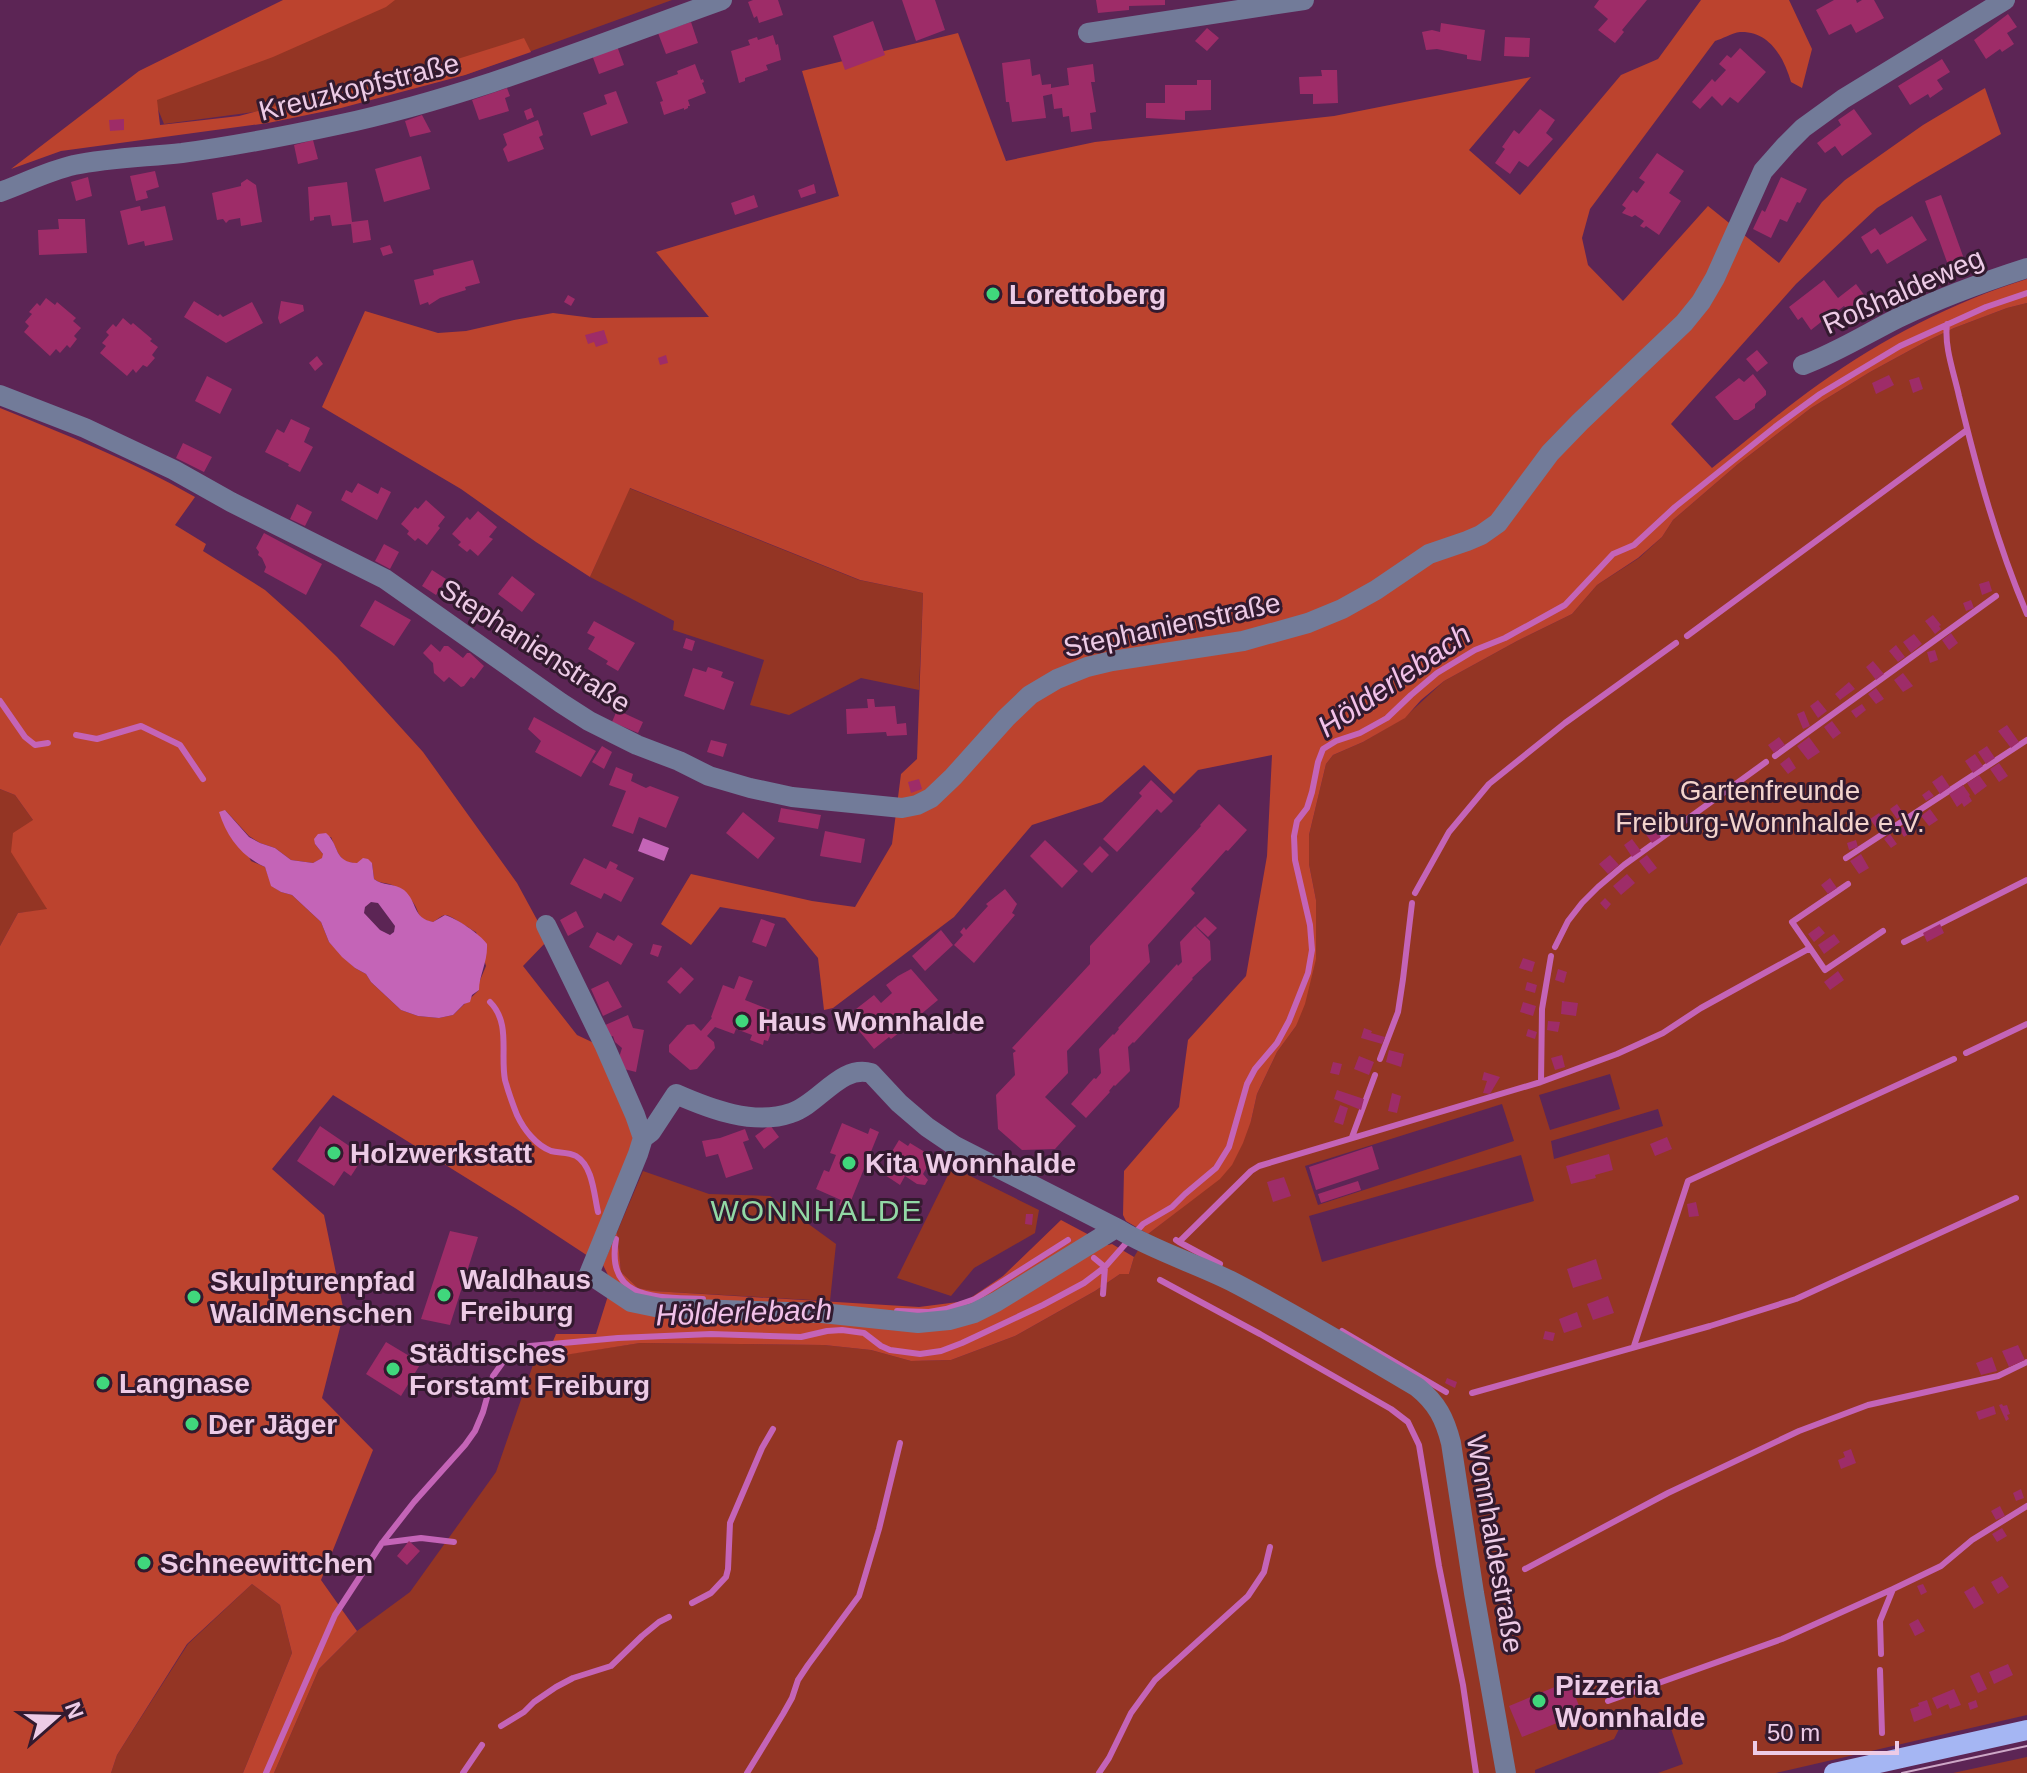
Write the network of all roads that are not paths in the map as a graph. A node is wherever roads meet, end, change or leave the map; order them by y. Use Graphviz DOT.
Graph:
graph roads {
  1 [pos="722,0"];
  2 [pos="1304,0"];
  3 [pos="2005,0"];
  4 [pos="1088,33"];
  5 [pos="0,192"];
  6 [pos="2027,268"];
  7 [pos="1803,365"];
  8 [pos="0,395"];
  9 [pos="546,925"];
  10 [pos="643,1138"];
  11 [pos="1118,1229"];
  12 [pos="2027,1730"];
  13 [pos="1506,1773"];
  14 [pos="1834,1773"];
  1 -- 5 [label="street, Kreuzkopfstraße"];
  2 -- 4 [label="street"];
  3 -- 8 [label="street, Stephanienstraße"];
  6 -- 7 [label="street, Roßhaldeweg"];
  9 -- 10 [label="street"];
  10 -- 11 [label="street, Wonnhaldestraße"];
  10 -- 11 [label="street, Wonnhaldestraße"];
  11 -- 13 [label="street, Wonnhaldestraße"];
  12 -- 14 [label="main road"];
}
